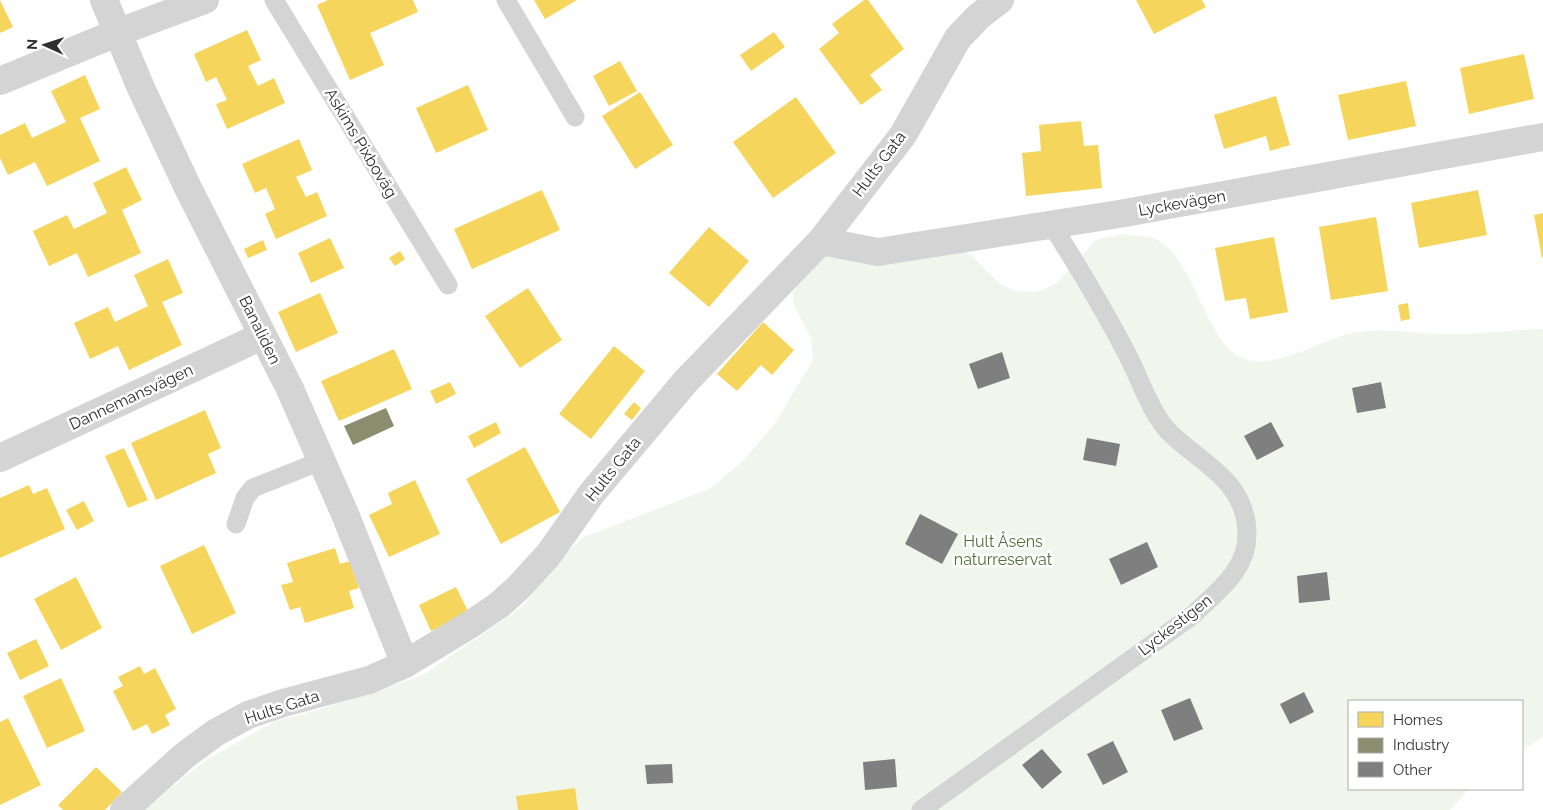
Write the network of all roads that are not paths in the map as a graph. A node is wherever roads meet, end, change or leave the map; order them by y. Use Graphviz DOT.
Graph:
graph roads {
  1 [pos="104,0"];
  2 [pos="205,0"];
  3 [pos="274,0"];
  4 [pos="506,0"];
  5 [pos="1000,0"];
  6 [pos="119,32"];
  7 [pos="0,81"];
  8 [pos="575,117"];
  9 [pos="1543,137"];
  10 [pos="1051,224"];
  11 [pos="820,242"];
  12 [pos="448,285"];
  13 [pos="262,336"];
  14 [pos="0,458"];
  15 [pos="321,461"];
  16 [pos="236,524"];
  17 [pos="405,664"];
  18 [pos="124,810"];
  19 [pos="921,810"];
  1 -- 6 [label="street, Banaliden"];
  2 -- 6 [label="street"];
  3 -- 12 [label="lane, Askims Pixboväg"];
  4 -- 8 [label="lane"];
  5 -- 11 [label="street, Hults Gata"];
  6 -- 7 [label="street"];
  6 -- 13 [label="street, Banaliden"];
  9 -- 10 [label="street, Lyckevägen"];
  10 -- 11 [label="street, Lyckevägen"];
  10 -- 19 [label="lane, Lyckestigen"];
  11 -- 17 [label="street, Hults Gata"];
  13 -- 14 [label="street, Dannemansvägen"];
  13 -- 15 [label="street, Banaliden"];
  15 -- 16 [label="lane"];
  15 -- 17 [label="street, Banaliden"];
  17 -- 18 [label="street, Hults Gata"];
}
